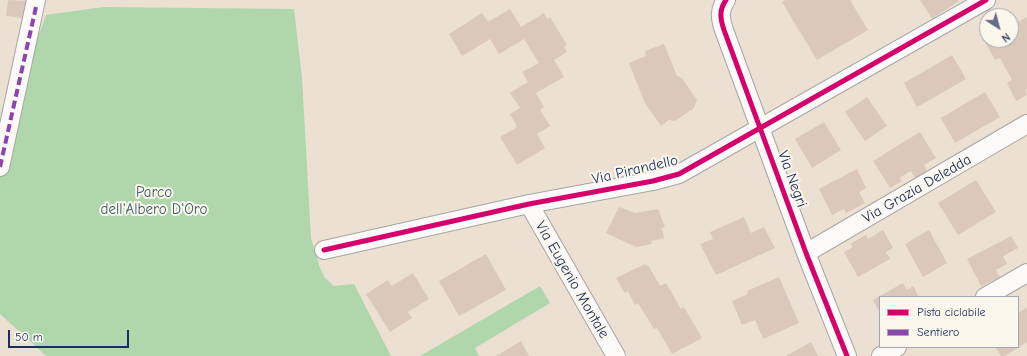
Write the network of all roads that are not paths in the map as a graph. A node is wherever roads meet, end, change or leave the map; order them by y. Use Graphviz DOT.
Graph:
graph roads {
  1 [pos="986,0"];
  2 [pos="36,3"];
  3 [pos="724,4"];
  4 [pos="1027,124"];
  5 [pos="761,128"];
  6 [pos="0,167"];
  7 [pos="529,204"];
  8 [pos="324,250"];
  9 [pos="806,253"];
  10 [pos="1027,273"];
  11 [pos="987,296"];
  12 [pos="895,348"];
  13 [pos="616,356"];
  14 [pos="847,356"];
  15 [pos="881,356"];
  1 -- 5 [label="street, Via Pirandello"];
  2 -- 6 [label="street"];
  3 -- 5 [label="street, Via Negri"];
  4 -- 9 [label="street, Via Grazia Deledda"];
  5 -- 7 [label="street, Via Pirandello"];
  5 -- 9 [label="street, Via Negri"];
  7 -- 8 [label="street, Via Pirandello"];
  7 -- 13 [label="street, Via Eugenio Montale"];
  9 -- 14 [label="street, Via Negri"];
  10 -- 11 [label="street"];
  12 -- 15 [label="street"];
}
